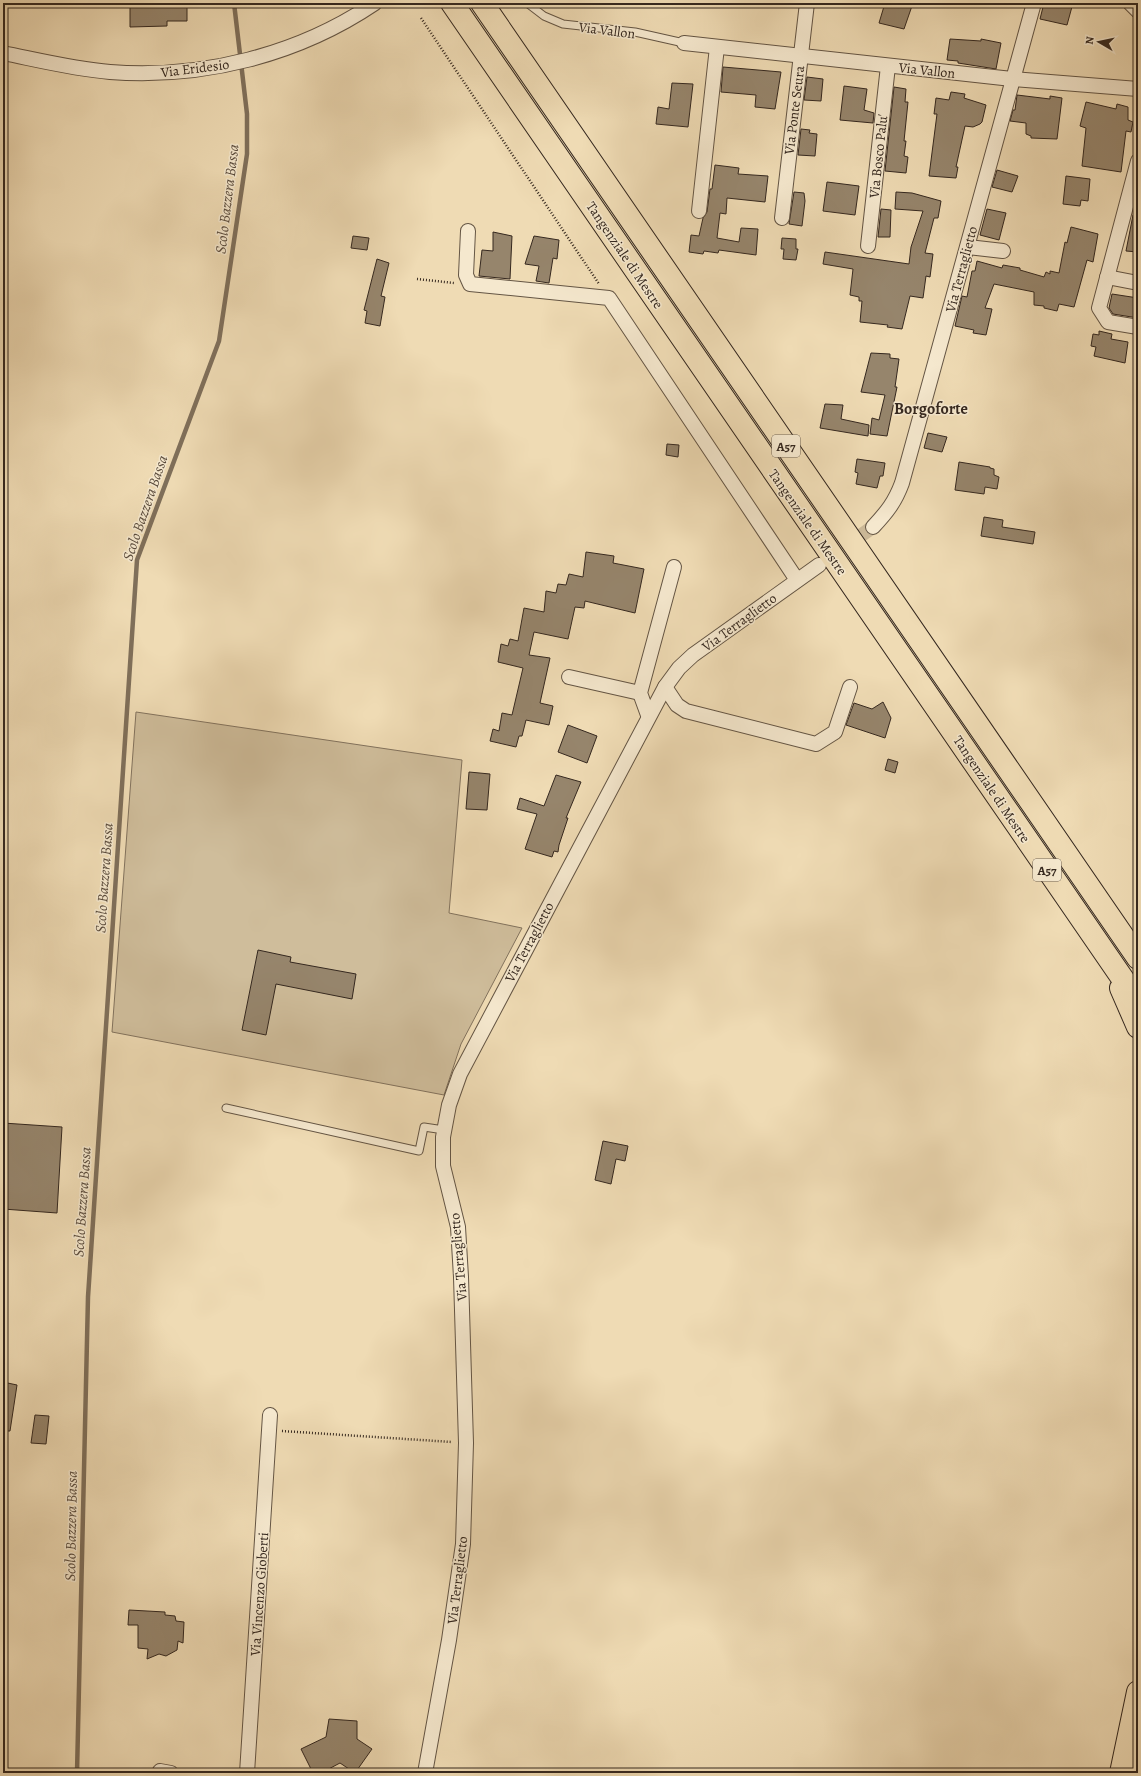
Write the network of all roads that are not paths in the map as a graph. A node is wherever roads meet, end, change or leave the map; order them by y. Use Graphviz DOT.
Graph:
graph roads {
  1 [pos="452,3"];
  2 [pos="482,3"];
  3 [pos="527,3"];
  4 [pos="807,3"];
  5 [pos="1034,3"];
  6 [pos="1130,3"];
  7 [pos="374,4"];
  8 [pos="1138,11"];
  9 [pos="684,44"];
  10 [pos="717,47"];
  11 [pos="3,53"];
  12 [pos="801,56"];
  13 [pos="888,66"];
  14 [pos="1012,79"];
  15 [pos="1138,89"];
  16 [pos="1138,161"];
  17 [pos="700,211"];
  18 [pos="782,218"];
  19 [pos="468,231"];
  20 [pos="868,246"];
  21 [pos="968,247"];
  22 [pos="1003,251"];
  23 [pos="1107,277"];
  24 [pos="1138,283"];
  25 [pos="1138,326"];
  26 [pos="873,527"];
  27 [pos="820,565"];
  28 [pos="674,567"];
  29 [pos="797,580"];
  30 [pos="569,677"];
  31 [pos="665,687"];
  32 [pos="850,687"];
  33 [pos="640,693"];
  34 [pos="648,715"];
  35 [pos="1108,957"];
  36 [pos="1138,958"];
  37 [pos="1138,1001"];
  38 [pos="1138,1027"];
  39 [pos="226,1108"];
  40 [pos="444,1130"];
  41 [pos="270,1415"];
  42 [pos="1138,1692"];
  43 [pos="247,1773"];
  44 [pos="425,1773"];
  45 [pos="1121,1773"];
  1 -- 35 [label="highway, Tangenziale di Mestre / A57"];
  2 -- 36 [label="highway, Tangenziale di Mestre / A57"];
  3 -- 9 [label="lane, Via Vallon"];
  4 -- 12 [label="street, Via Ponte Seura"];
  5 -- 14 [label="street, Via Terraglietto"];
  6 -- 8 [label="street"];
  7 -- 11 [label="street, Via Eridesio"];
  9 -- 10 [label="street, Via Vallon"];
  10 -- 12 [label="street, Via Vallon"];
  10 -- 17 [label="street"];
  12 -- 13 [label="street, Via Vallon"];
  12 -- 18 [label="street, Via Ponte Seura"];
  13 -- 14 [label="street, Via Vallon"];
  13 -- 20 [label="street, Via Bosco Palu'"];
  14 -- 15 [label="street, Via Vallon"];
  14 -- 21 [label="street, Via Terraglietto"];
  16 -- 23 [label="street"];
  19 -- 29 [label="street"];
  21 -- 22 [label="street"];
  21 -- 26 [label="street, Via Terraglietto"];
  23 -- 24 [label="street"];
  23 -- 25 [label="street"];
  27 -- 29 [label="street, Via Terraglietto"];
  28 -- 33 [label="street"];
  29 -- 31 [label="street, Via Terraglietto"];
  30 -- 33 [label="street"];
  31 -- 32 [label="street"];
  31 -- 34 [label="street, Via Terraglietto"];
  33 -- 34 [label="street"];
  34 -- 40 [label="street, Via Terraglietto"];
  35 -- 37 [label="highway, Tangenziale di Mestre / A57"];
  35 -- 38 [label="highway, A57"];
  39 -- 40 [label="lane"];
  40 -- 44 [label="street, Via Terraglietto"];
  41 -- 43 [label="street, Via Vincenzo Gioberti"];
  42 -- 45 [label="highway"];
}
